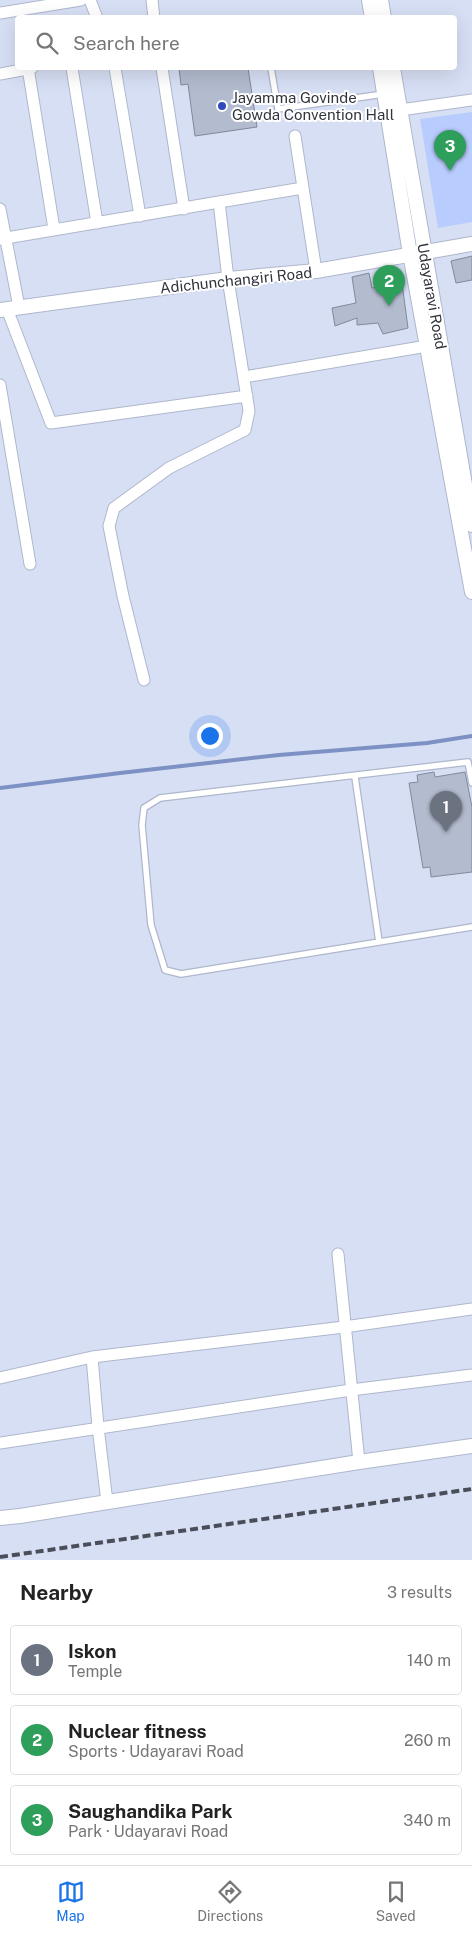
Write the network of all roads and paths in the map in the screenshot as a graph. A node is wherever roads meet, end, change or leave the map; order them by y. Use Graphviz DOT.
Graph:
graph roads {
  1 [pos="81,0"];
  2 [pos="90,0"];
  3 [pos="152,0"];
  4 [pos="369,0"];
  5 [pos="381,0"];
  6 [pos="27,4"];
  7 [pos="0,13"];
  8 [pos="96,15"];
  9 [pos="154,15"];
  10 [pos="372,15"];
  11 [pos="384,15"];
  12 [pos="20,70"];
  13 [pos="30,70"];
  14 [pos="72,70"];
  15 [pos="115,70"];
  16 [pos="162,70"];
  17 [pos="271,70"];
  18 [pos="380,70"];
  19 [pos="393,70"];
  20 [pos="0,74"];
  21 [pos="384,94"];
  22 [pos="472,100"];
  23 [pos="400,110"];
  24 [pos="295,136"];
  25 [pos="303,188"];
  26 [pos="219,202"];
  27 [pos="0,209"];
  28 [pos="184,209"];
  29 [pos="140,216"];
  30 [pos="97,223"];
  31 [pos="54,229"];
  32 [pos="3,238"];
  33 [pos="472,244"];
  34 [pos="425,252"];
  35 [pos="410,254"];
  36 [pos="316,271"];
  37 [pos="228,279"];
  38 [pos="9,309"];
  39 [pos="427,346"];
  40 [pos="244,377"];
  41 [pos="0,385"];
  42 [pos="247,396"];
  43 [pos="472,525"];
  44 [pos="30,564"];
  45 [pos="472,592"];
  46 [pos="144,680"];
  47 [pos="355,777"];
  48 [pos="472,783"];
  49 [pos="472,927"];
  50 [pos="379,942"];
  51 [pos="338,1254"];
  52 [pos="472,1309"];
  53 [pos="344,1327"];
  54 [pos="92,1357"];
  55 [pos="472,1375"];
  56 [pos="0,1378"];
  57 [pos="351,1390"];
  58 [pos="98,1427"];
  59 [pos="0,1443"];
  60 [pos="472,1446"];
  61 [pos="359,1462"];
  62 [pos="107,1502"];
  63 [pos="0,1518"];
  1 -- 6 [label="street"];
  2 -- 8 [label="street"];
  3 -- 9 [label="street"];
  4 -- 10 [label="street"];
  5 -- 11 [label="street"];
  6 -- 7 [label="street"];
  12 -- 20 [label="street"];
  13 -- 31 [label="street"];
  14 -- 30 [label="street"];
  15 -- 29 [label="street"];
  16 -- 28 [label="street"];
  17 -- 21 [label="lane"];
  18 -- 21 [label="street, Udayaravi Road"];
  19 -- 23 [label="street, Udayaravi Road"];
  21 -- 35 [label="street, Udayaravi Road"];
  22 -- 23 [label="street"];
  23 -- 34 [label="street, Udayaravi Road"];
  24 -- 25 [label="street"];
  25 -- 26 [label="street"];
  25 -- 36 [label="street"];
  26 -- 28 [label="street"];
  26 -- 37 [label="street"];
  27 -- 32 [label="street"];
  28 -- 29 [label="street"];
  29 -- 30 [label="street"];
  30 -- 31 [label="street"];
  31 -- 32 [label="street"];
  32 -- 38 [label="street"];
  33 -- 34 [label="street, Adichunchangiri Road"];
  34 -- 35 [label="street, Adichunchangiri Road"];
  34 -- 43 [label="street, Udayaravi Road"];
  35 -- 36 [label="street, Adichunchangiri Road"];
  35 -- 39 [label="street, Udayaravi Road"];
  36 -- 37 [label="street, Adichunchangiri Road"];
  37 -- 38 [label="street, Adichunchangiri Road"];
  37 -- 40 [label="street"];
  38 -- 42 [label="street"];
  39 -- 40 [label="street"];
  39 -- 45 [label="street, Udayaravi Road"];
  40 -- 42 [label="street"];
  41 -- 44 [label="street"];
  42 -- 46 [label="street"];
  47 -- 48 [label="lane"];
  47 -- 50 [label="lane"];
  47 -- 50 [label="lane"];
  49 -- 50 [label="lane"];
  51 -- 53 [label="street"];
  52 -- 53 [label="street"];
  53 -- 54 [label="street"];
  53 -- 57 [label="street"];
  54 -- 56 [label="street"];
  54 -- 58 [label="street"];
  55 -- 57 [label="street"];
  57 -- 58 [label="street"];
  57 -- 61 [label="street"];
  58 -- 59 [label="street"];
  58 -- 62 [label="street"];
  60 -- 61 [label="street"];
  61 -- 62 [label="street"];
  62 -- 63 [label="street"];
}
